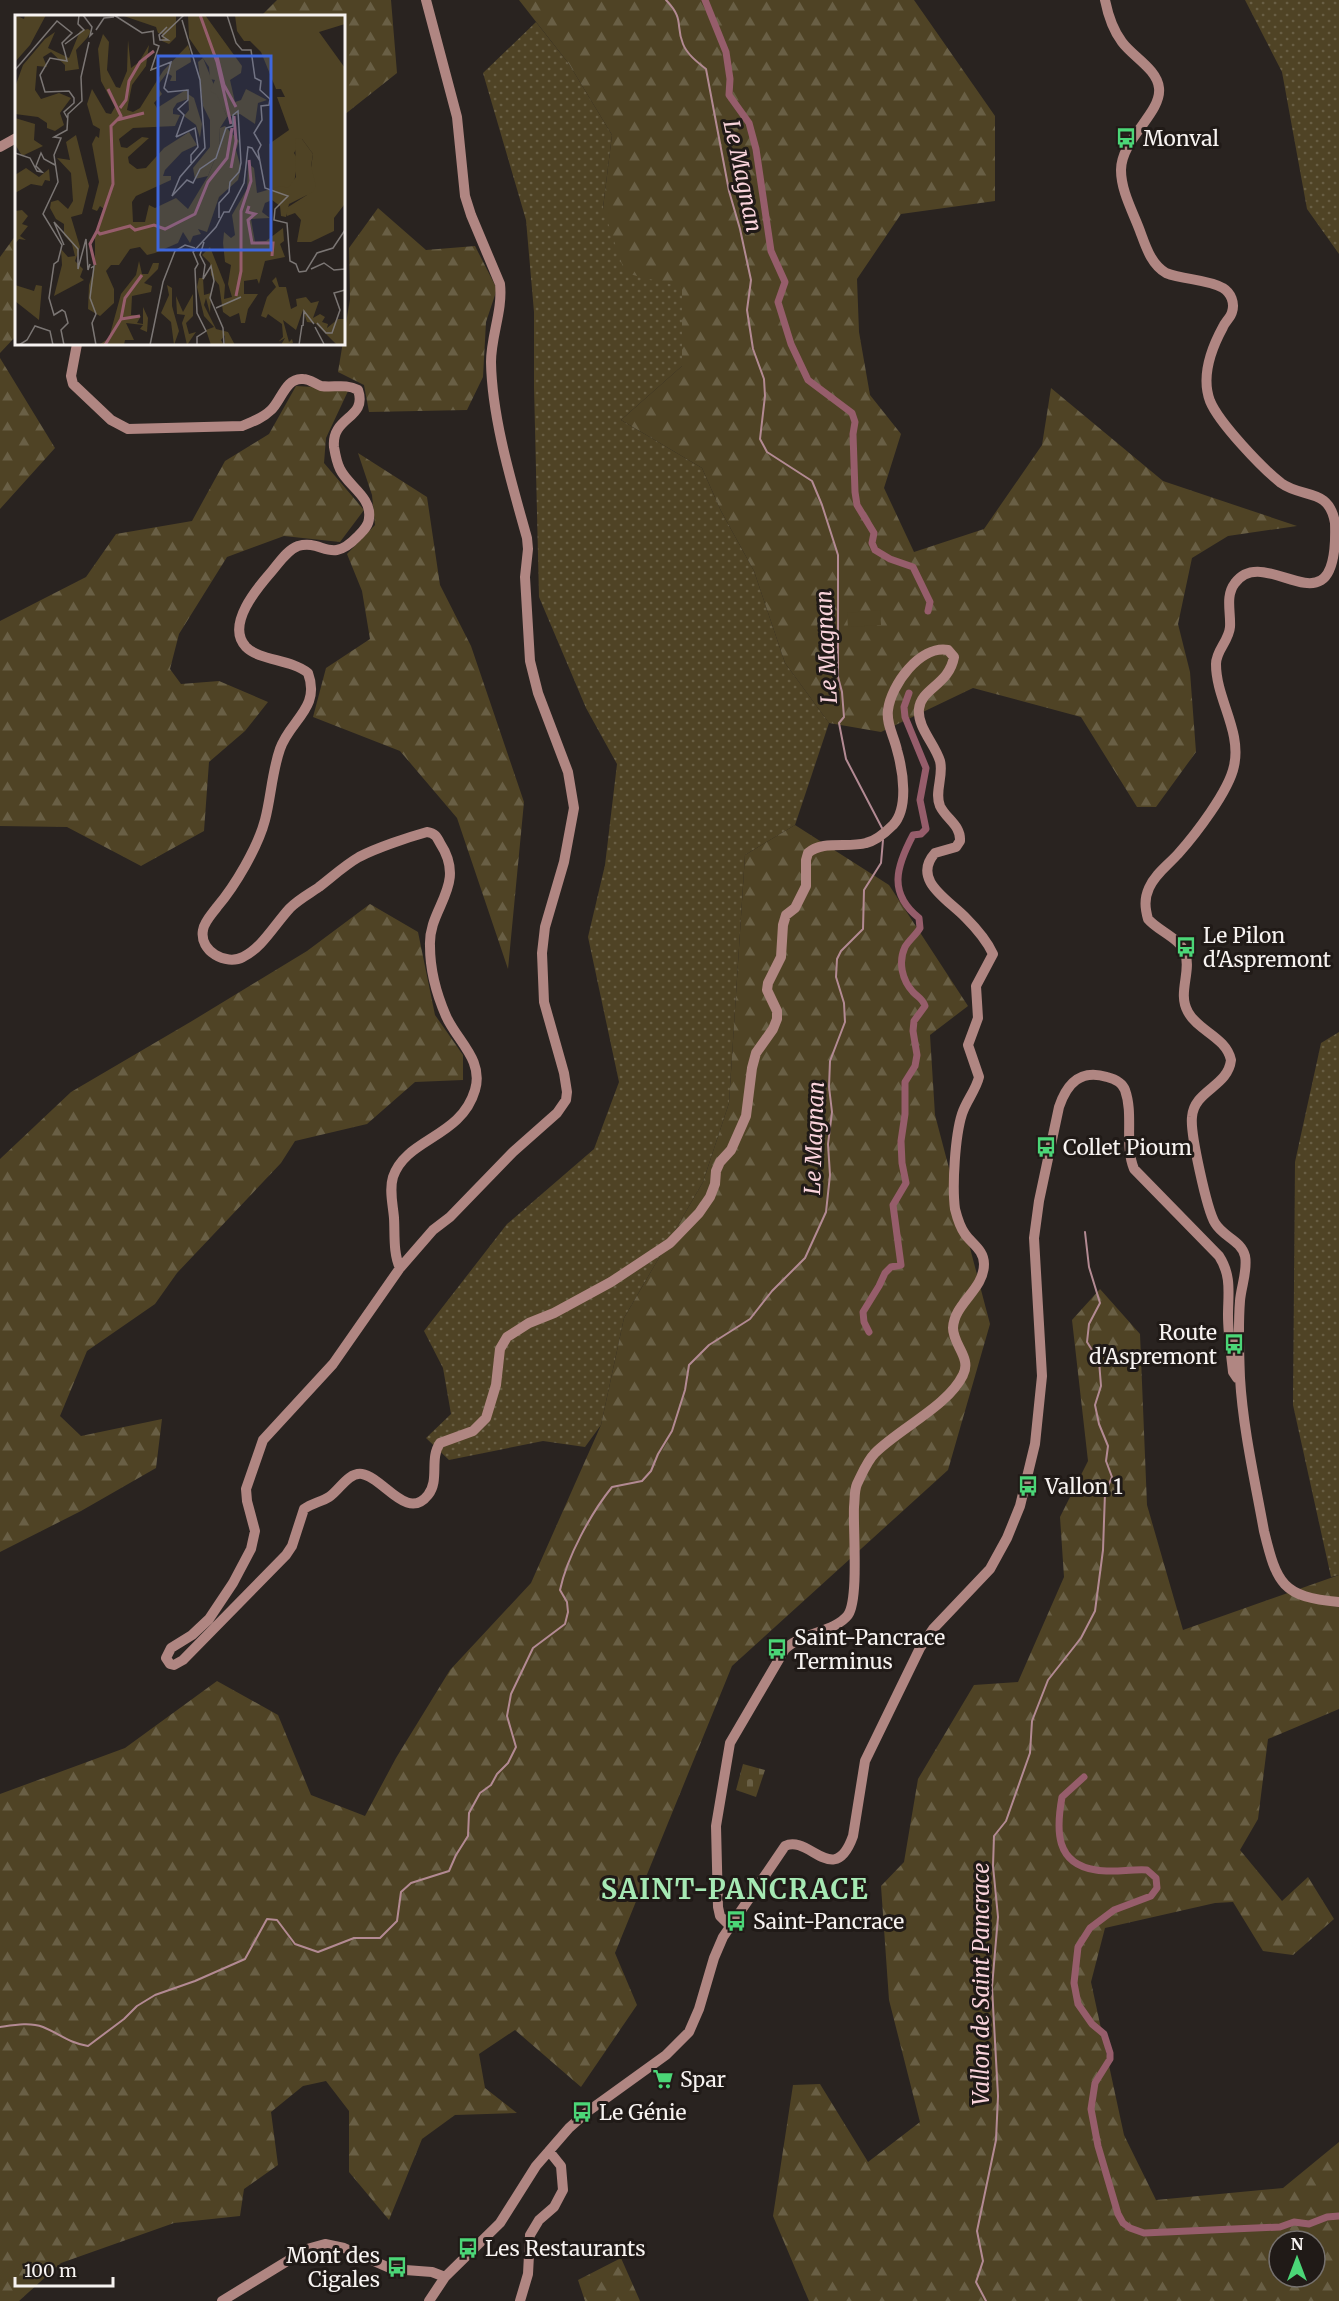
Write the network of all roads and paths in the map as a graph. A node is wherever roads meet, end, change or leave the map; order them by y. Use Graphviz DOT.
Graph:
graph roads {
  1 [pos="426,0"];
  2 [pos="1106,0"];
  3 [pos="15,139"];
  4 [pos="0,147"];
  5 [pos="77,345"];
  6 [pos="400,1268"];
  7 [pos="1240,1380"];
  8 [pos="1339,1602"];
  9 [pos="729,1925"];
  10 [pos="549,2151"];
  11 [pos="445,2277"];
  12 [pos="222,2301"];
  13 [pos="429,2301"];
  14 [pos="520,2301"];
  1 -- 6 [label="street"];
  2 -- 7 [label="street"];
  3 -- 4 [label="street"];
  5 -- 6 [label="street"];
  6 -- 9 [label="street"];
  7 -- 8 [label="street"];
  7 -- 9 [label="street"];
  9 -- 10 [label="street"];
  10 -- 11 [label="street"];
  10 -- 14 [label="street"];
  11 -- 12 [label="street"];
  11 -- 13 [label="street"];
}
